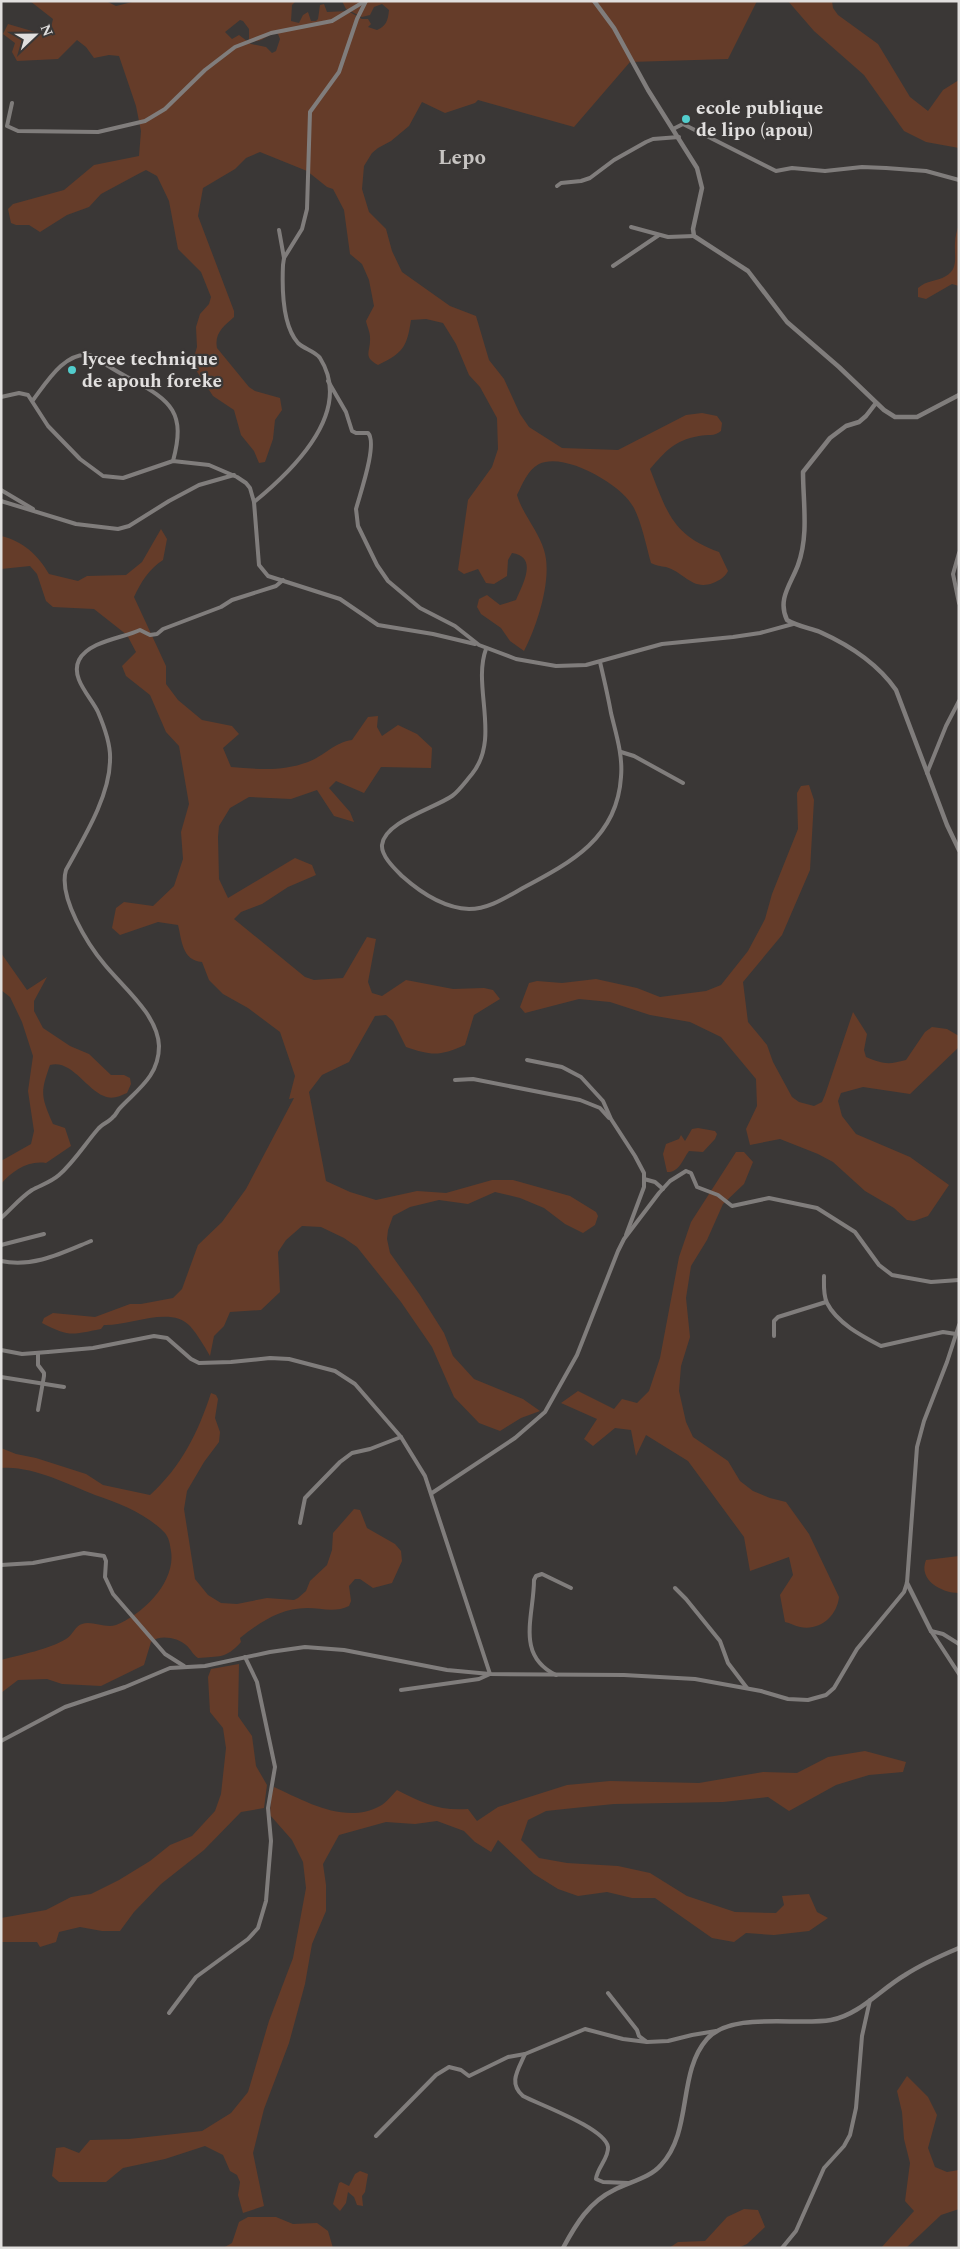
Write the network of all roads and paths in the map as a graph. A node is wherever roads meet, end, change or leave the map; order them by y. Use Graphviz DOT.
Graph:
graph roads {
  1 [pos="366,1"];
  2 [pos="594,1"];
  3 [pos="12,103"];
  4 [pos="674,129"];
  5 [pos="679,137"];
  6 [pos="959,180"];
  7 [pos="558,186"];
  8 [pos="631,227"];
  9 [pos="279,230"];
  10 [pos="659,236"];
  11 [pos="694,236"];
  12 [pos="284,258"];
  13 [pos="613,266"];
  14 [pos="328,381"];
  15 [pos="959,395"];
  16 [pos="1,397"];
  17 [pos="33,400"];
  18 [pos="876,403"];
  19 [pos="173,461"];
  20 [pos="234,475"];
  21 [pos="1,490"];
  22 [pos="1,501"];
  23 [pos="254,502"];
  24 [pos="35,511"];
  25 [pos="959,553"];
  26 [pos="283,580"];
  27 [pos="959,603"];
  28 [pos="793,624"];
  29 [pos="479,645"];
  30 [pos="486,649"];
  31 [pos="600,662"];
  32 [pos="959,701"];
  33 [pos="620,752"];
  34 [pos="927,773"];
  35 [pos="683,783"];
  36 [pos="959,850"];
  37 [pos="528,1060"];
  38 [pos="455,1080"];
  39 [pos="611,1119"];
  40 [pos="644,1179"];
  41 [pos="663,1189"];
  42 [pos="1,1218"];
  43 [pos="44,1234"];
  44 [pos="624,1239"];
  45 [pos="91,1241"];
  46 [pos="1,1246"];
  47 [pos="1,1261"];
  48 [pos="824,1276"];
  49 [pos="959,1280"];
  50 [pos="826,1302"];
  51 [pos="959,1325"];
  52 [pos="956,1334"];
  53 [pos="774,1336"];
  54 [pos="1,1350"];
  55 [pos="38,1353"];
  56 [pos="1,1377"];
  57 [pos="43,1384"];
  58 [pos="64,1387"];
  59 [pos="38,1410"];
  60 [pos="401,1437"];
  61 [pos="432,1493"];
  62 [pos="300,1523"];
  63 [pos="1,1565"];
  64 [pos="907,1583"];
  65 [pos="571,1588"];
  66 [pos="675,1588"];
  67 [pos="931,1631"];
  68 [pos="959,1644"];
  69 [pos="245,1657"];
  70 [pos="184,1666"];
  71 [pos="490,1674"];
  72 [pos="959,1674"];
  73 [pos="558,1676"];
  74 [pos="747,1688"];
  75 [pos="401,1690"];
  76 [pos="1,1741"];
  77 [pos="959,1948"];
  78 [pos="608,1993"];
  79 [pos="870,2000"];
  80 [pos="169,2013"];
  81 [pos="716,2031"];
  82 [pos="647,2042"];
  83 [pos="525,2054"];
  84 [pos="376,2136"];
  85 [pos="628,2184"];
  86 [pos="562,2248"];
  87 [pos="782,2248"];
  1 -- 3 [label="street"];
  1 -- 12 [label="street"];
  2 -- 4 [label="street"];
  4 -- 5 [label="street"];
  4 -- 6 [label="street"];
  5 -- 7 [label="street"];
  5 -- 11 [label="street"];
  8 -- 10 [label="street"];
  9 -- 12 [label="street"];
  10 -- 11 [label="street"];
  10 -- 13 [label="street"];
  11 -- 18 [label="street"];
  12 -- 14 [label="street"];
  14 -- 23 [label="street"];
  14 -- 29 [label="street"];
  15 -- 18 [label="street"];
  16 -- 17 [label="street"];
  17 -- 19 [label="street"];
  17 -- 19 [label="street"];
  18 -- 28 [label="street"];
  19 -- 20 [label="street"];
  20 -- 23 [label="street"];
  20 -- 24 [label="street"];
  21 -- 24 [label="street"];
  22 -- 24 [label="street"];
  23 -- 26 [label="street"];
  25 -- 27 [label="street"];
  26 -- 29 [label="street"];
  26 -- 42 [label="street"];
  28 -- 31 [label="street"];
  28 -- 34 [label="street"];
  29 -- 30 [label="street"];
  30 -- 31 [label="street"];
  30 -- 33 [label="street"];
  31 -- 33 [label="street"];
  32 -- 34 [label="street"];
  33 -- 35 [label="street"];
  34 -- 36 [label="street"];
  37 -- 39 [label="street"];
  38 -- 39 [label="street"];
  39 -- 40 [label="street"];
  40 -- 41 [label="street"];
  40 -- 44 [label="street"];
  41 -- 44 [label="street"];
  41 -- 49 [label="street"];
  43 -- 46 [label="street"];
  44 -- 61 [label="street"];
  45 -- 47 [label="street"];
  48 -- 50 [label="street"];
  50 -- 52 [label="street"];
  50 -- 53 [label="street"];
  51 -- 52 [label="street"];
  52 -- 64 [label="street"];
  54 -- 55 [label="street"];
  55 -- 57 [label="street"];
  55 -- 60 [label="street"];
  56 -- 57 [label="street"];
  57 -- 58 [label="street"];
  57 -- 59 [label="street"];
  60 -- 61 [label="street"];
  60 -- 62 [label="street"];
  61 -- 71 [label="street"];
  63 -- 70 [label="street"];
  64 -- 67 [label="street"];
  64 -- 74 [label="street"];
  65 -- 73 [label="street"];
  66 -- 74 [label="street"];
  67 -- 68 [label="street"];
  67 -- 72 [label="street"];
  69 -- 70 [label="street"];
  69 -- 71 [label="street"];
  69 -- 80 [label="street"];
  70 -- 76 [label="street"];
  71 -- 73 [label="street"];
  71 -- 75 [label="street"];
  73 -- 74 [label="street"];
  77 -- 79 [label="street"];
  78 -- 82 [label="street"];
  79 -- 81 [label="street"];
  79 -- 87 [label="street"];
  81 -- 82 [label="street"];
  81 -- 85 [label="street"];
  82 -- 83 [label="street"];
  83 -- 84 [label="street"];
  83 -- 85 [label="street"];
  85 -- 86 [label="street"];
}
